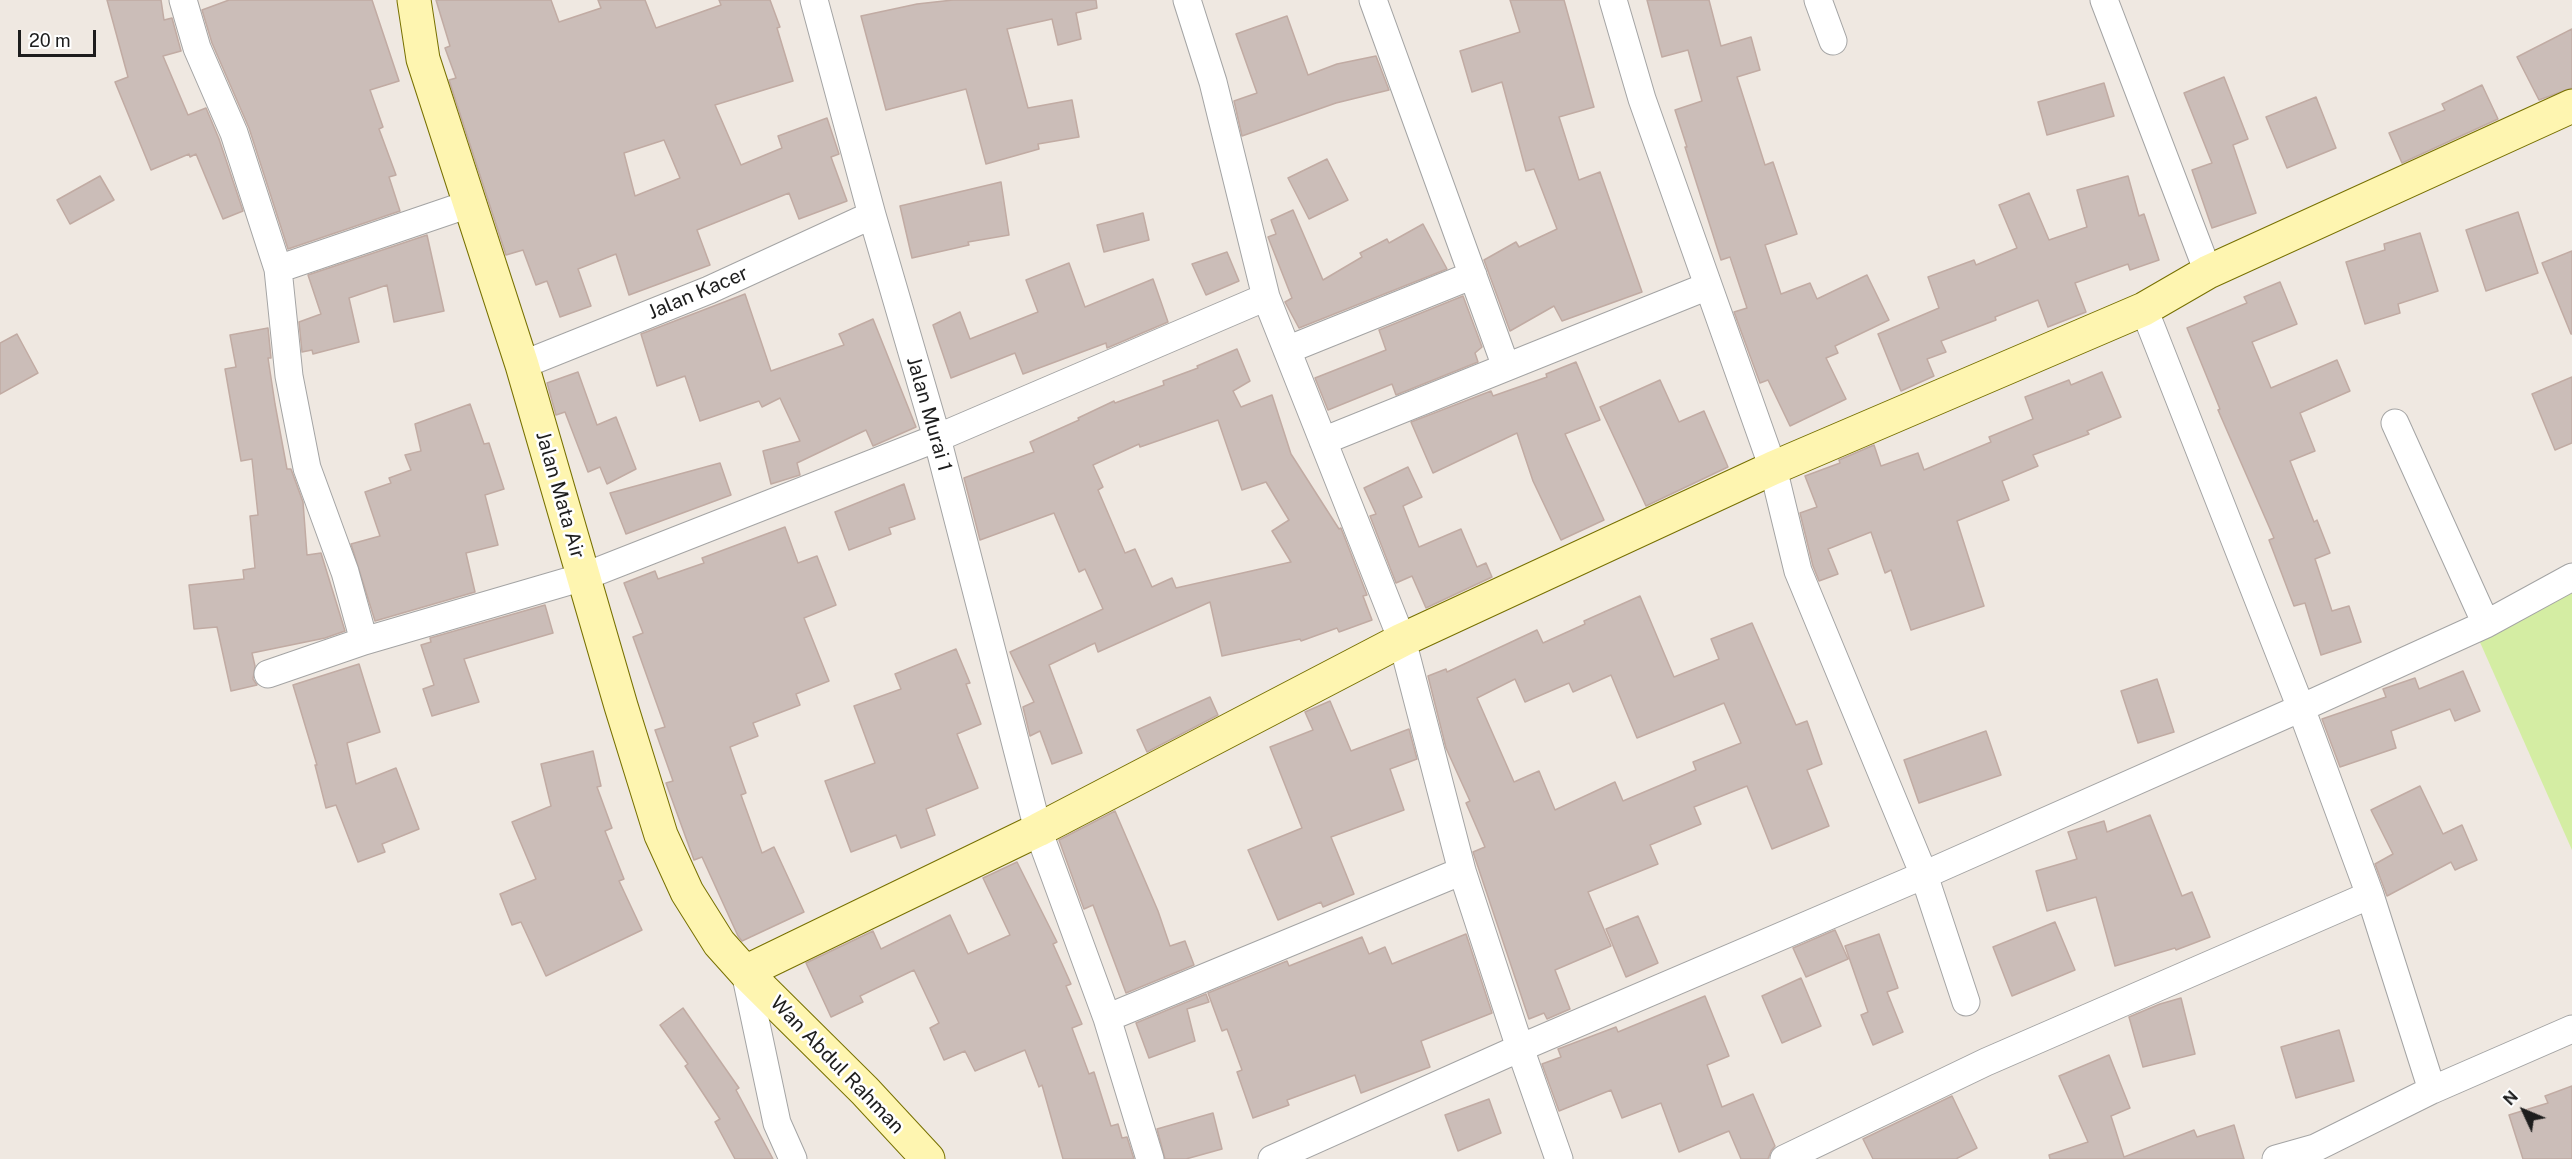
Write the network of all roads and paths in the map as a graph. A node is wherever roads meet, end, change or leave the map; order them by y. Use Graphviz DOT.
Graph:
graph roads {
  1 [pos="183,0"];
  2 [pos="414,0"];
  3 [pos="814,0"];
  4 [pos="1187,0"];
  5 [pos="1373,0"];
  6 [pos="1613,0"];
  7 [pos="1818,0"];
  8 [pos="2104,0"];
  9 [pos="1833,41"];
  10 [pos="2572,106"];
  11 [pos="469,204"];
  12 [pos="872,215"];
  13 [pos="278,268"];
  14 [pos="2208,272"];
  15 [pos="1473,275"];
  16 [pos="1708,286"];
  17 [pos="1266,297"];
  18 [pos="2144,309"];
  19 [pos="1287,350"];
  20 [pos="522,365"];
  21 [pos="1506,367"];
  22 [pos="2394,423"];
  23 [pos="937,438"];
  24 [pos="1323,441"];
  25 [pos="1773,468"];
  26 [pos="583,577"];
  27 [pos="2572,577"];
  28 [pos="2486,624"];
  29 [pos="1402,640"];
  30 [pos="364,641"];
  31 [pos="268,674"];
  32 [pos="2301,708"];
  33 [pos="1038,830"];
  34 [pos="1462,871"];
  35 [pos="1924,875"];
  36 [pos="2370,895"];
  37 [pos="746,972"];
  38 [pos="1966,1002"];
  39 [pos="1107,1018"];
  40 [pos="2572,1029"];
  41 [pos="1520,1048"];
  42 [pos="2432,1090"];
  43 [pos="793,1159"];
  44 [pos="928,1159"];
  45 [pos="1150,1159"];
  46 [pos="1272,1159"];
  47 [pos="1559,1159"];
  48 [pos="1784,1159"];
  49 [pos="2276,1159"];
  1 -- 13 [label="street"];
  2 -- 11 [label="street, Jalan Mata Air"];
  3 -- 12 [label="street, Jalan Murai 1"];
  4 -- 17 [label="street"];
  5 -- 15 [label="street"];
  6 -- 16 [label="street"];
  7 -- 9 [label="street"];
  8 -- 14 [label="street"];
  10 -- 14 [label="street"];
  11 -- 13 [label="street"];
  11 -- 20 [label="street, Jalan Mata Air"];
  12 -- 20 [label="street, Jalan Kacer"];
  12 -- 23 [label="street, Jalan Murai 1"];
  13 -- 30 [label="street"];
  14 -- 18 [label="street"];
  15 -- 19 [label="street"];
  15 -- 21 [label="street"];
  16 -- 21 [label="street"];
  16 -- 25 [label="street"];
  17 -- 19 [label="street"];
  17 -- 23 [label="street"];
  18 -- 25 [label="street"];
  18 -- 32 [label="street"];
  19 -- 24 [label="street"];
  20 -- 26 [label="street, Jalan Mata Air"];
  21 -- 24 [label="street"];
  22 -- 28 [label="street"];
  23 -- 26 [label="street"];
  23 -- 33 [label="street, Jalan Murai 1"];
  24 -- 29 [label="street"];
  25 -- 29 [label="street"];
  25 -- 35 [label="street"];
  26 -- 30 [label="street"];
  26 -- 37 [label="street, Jalan Mata Air"];
  27 -- 28 [label="street"];
  28 -- 32 [label="street"];
  29 -- 33 [label="street"];
  29 -- 34 [label="street"];
  30 -- 31 [label="street"];
  32 -- 35 [label="street"];
  32 -- 36 [label="street"];
  33 -- 37 [label="street"];
  33 -- 39 [label="street, Jalan Murai 1"];
  34 -- 39 [label="street"];
  34 -- 41 [label="street"];
  35 -- 38 [label="street"];
  35 -- 41 [label="street"];
  36 -- 42 [label="street"];
  36 -- 48 [label="street"];
  37 -- 43 [label="street"];
  37 -- 44 [label="street, Wan Abdul Rahman"];
  39 -- 45 [label="street, Jalan Murai 1"];
  40 -- 42 [label="street"];
  41 -- 46 [label="street"];
  41 -- 47 [label="street"];
  42 -- 49 [label="street"];
}
